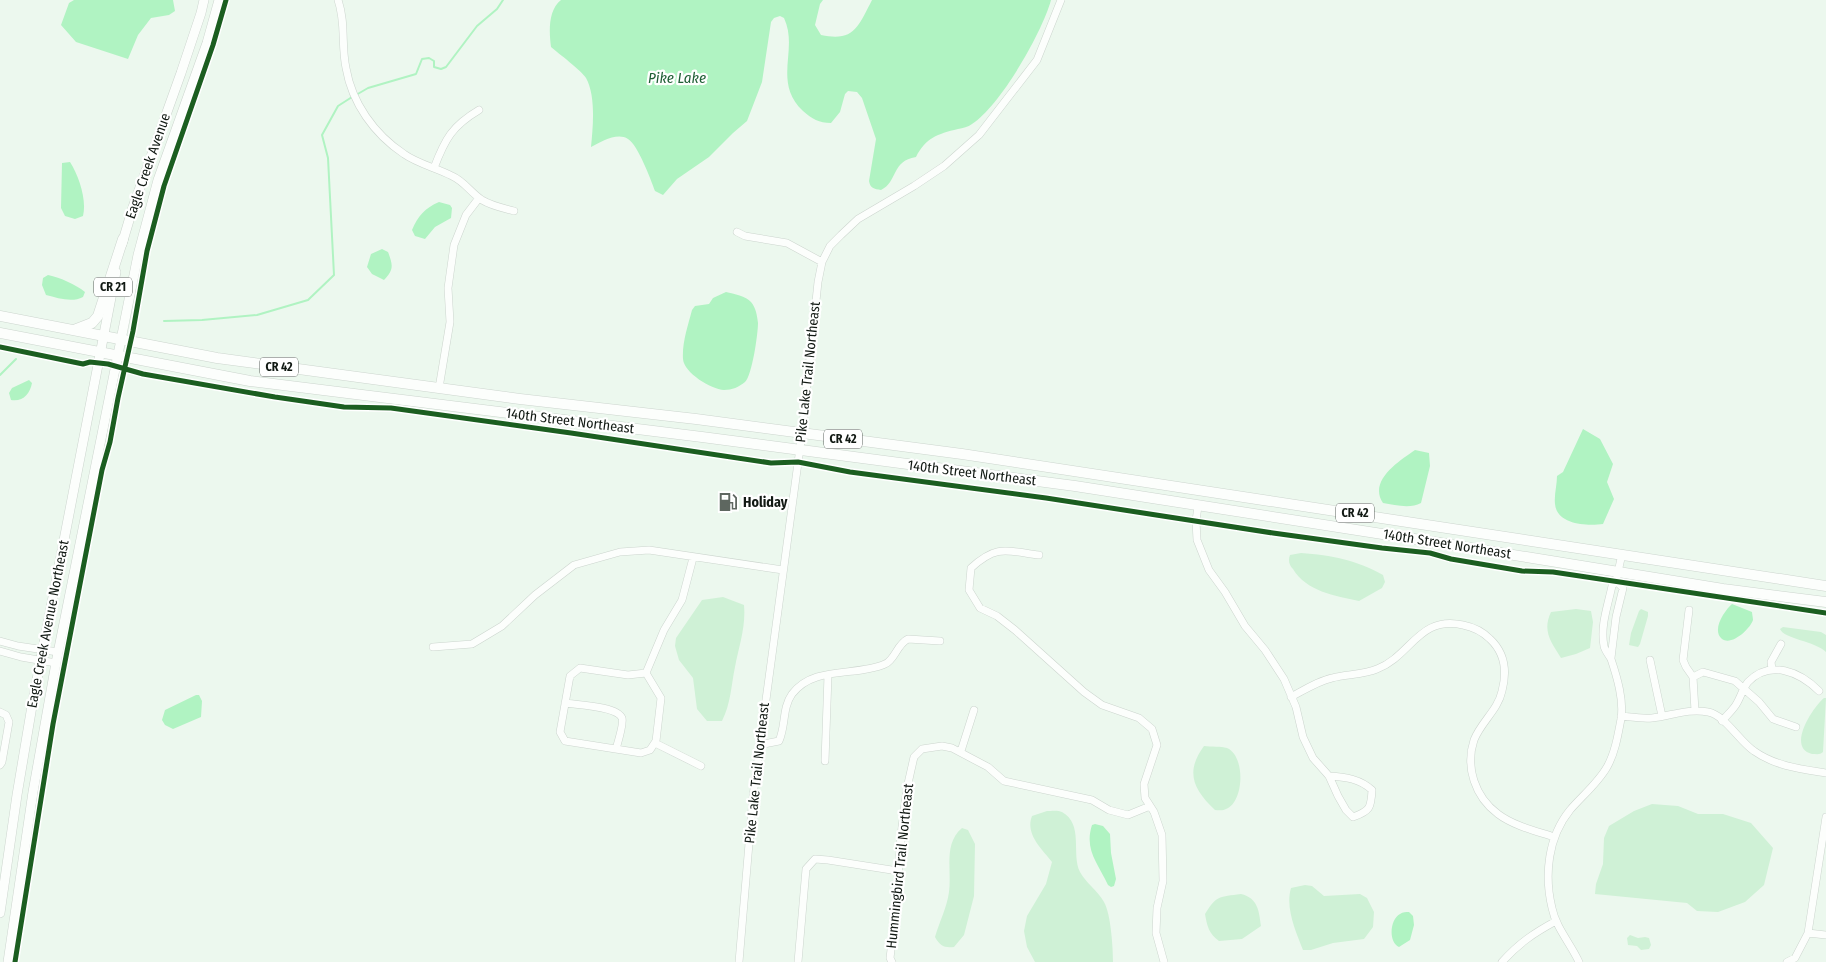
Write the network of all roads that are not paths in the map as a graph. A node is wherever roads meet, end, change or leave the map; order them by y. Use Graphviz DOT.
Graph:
graph roads {
  1 [pos="204,0"];
  2 [pos="219,0"];
  3 [pos="338,0"];
  4 [pos="1061,0"];
  5 [pos="480,110"];
  6 [pos="434,168"];
  7 [pos="479,198"];
  8 [pos="514,211"];
  9 [pos="737,232"];
  10 [pos="123,239"];
  11 [pos="822,262"];
  12 [pos="0,316"];
  13 [pos="73,330"];
  14 [pos="0,333"];
  15 [pos="104,336"];
  16 [pos="120,340"];
  17 [pos="101,352"];
  18 [pos="117,356"];
  19 [pos="439,388"];
  20 [pos="802,434"];
  21 [pos="799,451"];
  22 [pos="1198,506"];
  23 [pos="1622,554"];
  24 [pos="1039,555"];
  25 [pos="692,558"];
  26 [pos="784,570"];
  27 [pos="1617,576"];
  28 [pos="1826,586"];
  29 [pos="1826,602"];
  30 [pos="1689,610"];
  31 [pos="0,641"];
  32 [pos="940,641"];
  33 [pos="1781,644"];
  34 [pos="433,647"];
  35 [pos="43,650"];
  36 [pos="0,651"];
  37 [pos="58,652"];
  38 [pos="1611,658"];
  39 [pos="40,660"];
  40 [pos="1650,660"];
  41 [pos="56,663"];
  42 [pos="1772,669"];
  43 [pos="646,672"];
  44 [pos="828,675"];
  45 [pos="1694,677"];
  46 [pos="1744,689"];
  47 [pos="1819,691"];
  48 [pos="1291,697"];
  49 [pos="565,703"];
  50 [pos="974,710"];
  51 [pos="1695,711"];
  52 [pos="0,712"];
  53 [pos="1621,716"];
  54 [pos="1662,716"];
  55 [pos="1722,721"];
  56 [pos="1796,727"];
  57 [pos="655,743"];
  58 [pos="759,745"];
  59 [pos="616,749"];
  60 [pos="961,751"];
  61 [pos="825,761"];
  62 [pos="0,765"];
  63 [pos="701,766"];
  64 [pos="1826,773"];
  65 [pos="1330,776"];
  66 [pos="1150,806"];
  67 [pos="1826,817"];
  68 [pos="1554,837"];
  69 [pos="898,870"];
  70 [pos="0,913"];
  71 [pos="1556,921"];
  72 [pos="1807,934"];
  73 [pos="1826,935"];
  74 [pos="8,962"];
  75 [pos="739,962"];
  76 [pos="798,962"];
  77 [pos="892,962"];
  78 [pos="1164,962"];
  79 [pos="1502,962"];
  80 [pos="1580,962"];
  81 [pos="1787,962"];
  1 -- 10 [label="main road, Eagle Creek Avenue / CR 21"];
  2 -- 16 [label="main road, Eagle Creek Avenue / CR 21"];
  3 -- 6 [label="street"];
  4 -- 11 [label="street, Pike Lake Trail Northeast"];
  5 -- 6 [label="street"];
  6 -- 7 [label="street"];
  7 -- 8 [label="street"];
  7 -- 19 [label="street"];
  9 -- 11 [label="street"];
  10 -- 13 [label="highway"];
  10 -- 15 [label="main road, Eagle Creek Avenue / CR 21"];
  11 -- 20 [label="street, Pike Lake Trail Northeast"];
  12 -- 13 [label="highway, CR 42"];
  13 -- 15 [label="highway, CR 42"];
  14 -- 17 [label="highway, CR 42"];
  15 -- 16 [label="highway, CR 42"];
  15 -- 17 [label="main road, Eagle Creek Avenue Northeast / CR 21"];
  16 -- 18 [label="main road, Eagle Creek Avenue Northeast / CR 21"];
  16 -- 19 [label="highway, 140th Street Northeast / CR 42"];
  17 -- 18 [label="highway, CR 42"];
  17 -- 35 [label="main road, Eagle Creek Avenue Northeast / CR 21"];
  18 -- 21 [label="highway, 140th Street Northeast / CR 42"];
  18 -- 37 [label="main road, Eagle Creek Avenue Northeast / CR 21"];
  19 -- 20 [label="highway, 140th Street Northeast / CR 42"];
  20 -- 21 [label="street, Pike Lake Trail Northeast"];
  20 -- 23 [label="highway, 140th Street Northeast / CR 42"];
  21 -- 22 [label="highway, 140th Street Northeast / CR 42"];
  21 -- 26 [label="street, Pike Lake Trail Northeast"];
  22 -- 27 [label="highway, 140th Street Northeast / CR 42"];
  22 -- 48 [label="street"];
  23 -- 27 [label="street"];
  23 -- 28 [label="highway, 140th Street Northeast / CR 42"];
  24 -- 66 [label="street"];
  25 -- 26 [label="street"];
  25 -- 34 [label="street"];
  25 -- 43 [label="street"];
  26 -- 58 [label="street, Pike Lake Trail Northeast"];
  27 -- 29 [label="highway, 140th Street Northeast / CR 42"];
  27 -- 38 [label="street"];
  27 -- 38 [label="street"];
  30 -- 45 [label="street"];
  31 -- 35 [label="street"];
  32 -- 44 [label="street"];
  33 -- 42 [label="street"];
  35 -- 37 [label="street"];
  35 -- 39 [label="main road, Eagle Creek Avenue Northeast / CR 21"];
  36 -- 39 [label="street"];
  37 -- 41 [label="main road, Eagle Creek Avenue Northeast / CR 21"];
  38 -- 53 [label="street"];
  39 -- 41 [label="street"];
  39 -- 70 [label="main road, Eagle Creek Avenue Northeast / CR 21"];
  40 -- 54 [label="street"];
  41 -- 74 [label="main road, Eagle Creek Avenue Northeast / CR 21"];
  42 -- 46 [label="street"];
  42 -- 47 [label="street"];
  43 -- 49 [label="street"];
  43 -- 57 [label="street"];
  44 -- 58 [label="street"];
  44 -- 61 [label="street"];
  45 -- 46 [label="street"];
  45 -- 51 [label="street"];
  46 -- 55 [label="street"];
  46 -- 56 [label="street"];
  48 -- 65 [label="street"];
  48 -- 68 [label="street"];
  49 -- 59 [label="street"];
  49 -- 59 [label="street"];
  50 -- 60 [label="street"];
  51 -- 54 [label="street"];
  51 -- 55 [label="street"];
  52 -- 62 [label="street"];
  53 -- 54 [label="street"];
  53 -- 68 [label="street"];
  55 -- 64 [label="street"];
  57 -- 59 [label="street"];
  57 -- 63 [label="street"];
  58 -- 75 [label="street, Pike Lake Trail Northeast"];
  60 -- 66 [label="street, Hummingbird Trail Northeast"];
  60 -- 69 [label="street, Hummingbird Trail Northeast"];
  65 -- 65 [label="street"];
  66 -- 78 [label="street"];
  67 -- 72 [label="street"];
  68 -- 71 [label="street"];
  69 -- 76 [label="street"];
  69 -- 77 [label="street, Hummingbird Trail Northeast"];
  71 -- 79 [label="street"];
  71 -- 80 [label="street"];
  72 -- 73 [label="street"];
  72 -- 81 [label="street"];
}
